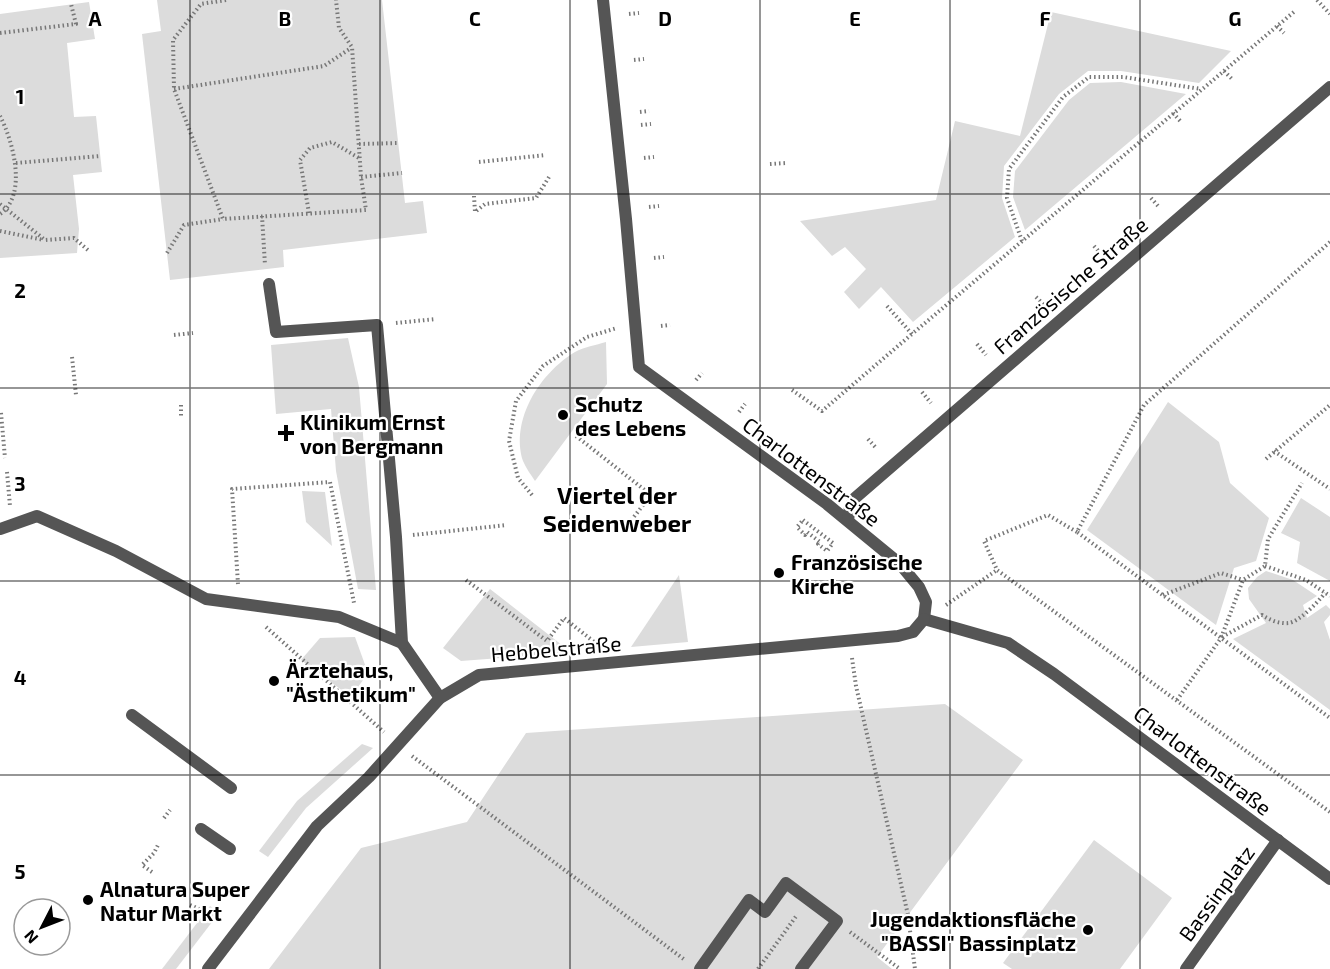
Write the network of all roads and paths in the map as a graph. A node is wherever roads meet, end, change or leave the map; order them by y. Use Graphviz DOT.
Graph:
graph roads {
  1 [pos="226,0"];
  2 [pos="336,0"];
  3 [pos="603,0"];
  4 [pos="1317,0"];
  5 [pos="71,4"];
  6 [pos="1295,10"];
  7 [pos="639,13"];
  8 [pos="629,14"];
  9 [pos="1330,14"];
  10 [pos="1277,26"];
  11 [pos="0,33"];
  12 [pos="1284,33"];
  13 [pos="352,47"];
  14 [pos="644,59"];
  15 [pos="634,60"];
  16 [pos="1224,71"];
  17 [pos="1232,79"];
  18 [pos="1330,87"];
  19 [pos="174,88"];
  20 [pos="1202,89"];
  21 [pos="649,111"];
  22 [pos="639,112"];
  23 [pos="1173,113"];
  24 [pos="0,117"];
  25 [pos="1182,123"];
  26 [pos="651,124"];
  27 [pos="641,125"];
  28 [pos="399,143"];
  29 [pos="359,144"];
  30 [pos="546,155"];
  31 [pos="100,156"];
  32 [pos="654,157"];
  33 [pos="360,158"];
  34 [pos="644,158"];
  35 [pos="479,162"];
  36 [pos="16,163"];
  37 [pos="786,163"];
  38 [pos="770,164"];
  39 [pos="402,173"];
  40 [pos="361,177"];
  41 [pos="549,177"];
  42 [pos="474,196"];
  43 [pos="1151,198"];
  44 [pos="0,204"];
  45 [pos="659,206"];
  46 [pos="1158,206"];
  47 [pos="649,207"];
  48 [pos="7,209"];
  49 [pos="309,213"];
  50 [pos="0,214"];
  51 [pos="262,216"];
  52 [pos="223,219"];
  53 [pos="0,231"];
  54 [pos="45,240"];
  55 [pos="1022,241"];
  56 [pos="1330,242"];
  57 [pos="1095,246"];
  58 [pos="89,251"];
  59 [pos="167,253"];
  60 [pos="1102,255"];
  61 [pos="664,257"];
  62 [pos="654,258"];
  63 [pos="265,269"];
  64 [pos="268,284"];
  65 [pos="1036,297"];
  66 [pos="1044,305"];
  67 [pos="887,306"];
  68 [pos="436,319"];
  69 [pos="635,323"];
  70 [pos="377,325"];
  71 [pos="670,325"];
  72 [pos="661,326"];
  73 [pos="193,333"];
  74 [pos="912,334"];
  75 [pos="174,335"];
  76 [pos="977,344"];
  77 [pos="986,355"];
  78 [pos="72,357"];
  79 [pos="702,373"];
  80 [pos="696,380"];
  81 [pos="792,390"];
  82 [pos="922,392"];
  83 [pos="76,395"];
  84 [pos="931,403"];
  85 [pos="745,404"];
  86 [pos="181,405"];
  87 [pos="1330,405"];
  88 [pos="739,412"];
  89 [pos="1,413"];
  90 [pos="181,416"];
  91 [pos="576,436"];
  92 [pos="868,440"];
  93 [pos="877,449"];
  94 [pos="1274,451"];
  95 [pos="6,458"];
  96 [pos="1266,459"];
  97 [pos="7,472"];
  98 [pos="1302,483"];
  99 [pos="1330,489"];
  100 [pos="532,495"];
  101 [pos="848,520"];
  102 [pos="507,525"];
  103 [pos="6,527"];
  104 [pos="626,527"];
  105 [pos="817,532"];
  106 [pos="1077,532"];
  107 [pos="396,537"];
  108 [pos="814,537"];
  109 [pos="809,542"];
  110 [pos="1265,566"];
  111 [pos="997,570"];
  112 [pos="466,580"];
  113 [pos="1242,580"];
  114 [pos="1325,593"];
  115 [pos="1162,595"];
  116 [pos="1330,596"];
  117 [pos="239,603"];
  118 [pos="924,619"];
  119 [pos="358,623"];
  120 [pos="264,625"];
  121 [pos="1221,638"];
  122 [pos="850,640"];
  123 [pos="402,643"];
  124 [pos="620,663"];
  125 [pos="440,698"];
  126 [pos="1177,700"];
  127 [pos="132,715"];
  128 [pos="1330,718"];
  129 [pos="399,745"];
  130 [pos="231,788"];
  131 [pos="170,810"];
  132 [pos="1330,812"];
  133 [pos="164,818"];
  134 [pos="201,829"];
  135 [pos="1278,840"];
  136 [pos="159,843"];
  137 [pos="230,849"];
  138 [pos="152,872"];
  139 [pos="1330,879"];
  140 [pos="190,905"];
  141 [pos="199,909"];
  142 [pos="800,910"];
  143 [pos="688,962"];
  144 [pos="208,969"];
  145 [pos="700,969"];
  146 [pos="758,969"];
  147 [pos="801,969"];
  148 [pos="915,969"];
  149 [pos="1186,969"];
  1 -- 19 [label="path"];
  2 -- 13 [label="path"];
  3 -- 69 [label="street, Charlottenstraße"];
  4 -- 9 [label="path"];
  5 -- 11 [label="path"];
  6 -- 10 [label="path"];
  7 -- 8 [label="path"];
  10 -- 12 [label="path"];
  10 -- 16 [label="path"];
  13 -- 19 [label="path"];
  13 -- 29 [label="path"];
  14 -- 15 [label="path"];
  16 -- 17 [label="path"];
  16 -- 20 [label="path"];
  18 -- 101 [label="street, Französische Straße"];
  19 -- 52 [label="path"];
  20 -- 23 [label="path"];
  20 -- 55 [label="path"];
  21 -- 22 [label="path"];
  23 -- 25 [label="path"];
  23 -- 55 [label="path"];
  24 -- 36 [label="path"];
  26 -- 27 [label="path"];
  28 -- 29 [label="path"];
  29 -- 33 [label="path"];
  30 -- 35 [label="path"];
  31 -- 36 [label="path"];
  32 -- 34 [label="path"];
  33 -- 40 [label="path"];
  33 -- 49 [label="path"];
  36 -- 48 [label="path"];
  37 -- 38 [label="path"];
  39 -- 40 [label="path"];
  40 -- 49 [label="path"];
  41 -- 42 [label="path"];
  43 -- 46 [label="path"];
  44 -- 48 [label="path"];
  45 -- 47 [label="path"];
  48 -- 50 [label="path"];
  48 -- 54 [label="path"];
  49 -- 51 [label="path"];
  51 -- 52 [label="path"];
  51 -- 63 [label="path"];
  52 -- 59 [label="path"];
  53 -- 54 [label="path"];
  54 -- 58 [label="path"];
  55 -- 74 [label="path"];
  56 -- 106 [label="path"];
  57 -- 60 [label="path"];
  61 -- 62 [label="path"];
  64 -- 70 [label="street"];
  65 -- 66 [label="path"];
  67 -- 74 [label="path"];
  68 -- 70 [label="path"];
  69 -- 100 [label="path"];
  69 -- 101 [label="street, Charlottenstraße"];
  70 -- 107 [label="street"];
  71 -- 72 [label="path"];
  73 -- 75 [label="path"];
  74 -- 81 [label="path"];
  76 -- 77 [label="path"];
  78 -- 83 [label="path"];
  79 -- 80 [label="path"];
  82 -- 84 [label="path"];
  85 -- 88 [label="path"];
  86 -- 90 [label="path"];
  87 -- 94 [label="path"];
  89 -- 95 [label="path"];
  91 -- 104 [label="path"];
  92 -- 93 [label="path"];
  94 -- 96 [label="path"];
  94 -- 99 [label="path"];
  97 -- 103 [label="path"];
  98 -- 110 [label="path"];
  101 -- 118 [label="street, Charlottenstraße"];
  102 -- 107 [label="path"];
  103 -- 117 [label="street"];
  105 -- 108 [label="path"];
  105 -- 108 [label="path"];
  105 -- 108 [label="path"];
  105 -- 108 [label="path"];
  105 -- 108 [label="path"];
  105 -- 108 [label="path"];
  106 -- 111 [label="path"];
  106 -- 115 [label="path"];
  107 -- 123 [label="street"];
  108 -- 109 [label="path"];
  110 -- 113 [label="path"];
  110 -- 114 [label="path"];
  111 -- 118 [label="path"];
  111 -- 126 [label="path"];
  112 -- 124 [label="path"];
  113 -- 115 [label="path"];
  113 -- 121 [label="path"];
  114 -- 116 [label="path"];
  114 -- 121 [label="path"];
  115 -- 121 [label="path"];
  117 -- 119 [label="street"];
  117 -- 119 [label="path"];
  118 -- 122 [label="street, Hebbelstraße"];
  118 -- 135 [label="street, Charlottenstraße"];
  119 -- 123 [label="street"];
  120 -- 129 [label="path"];
  121 -- 126 [label="path"];
  121 -- 128 [label="path"];
  122 -- 124 [label="street, Hebbelstraße"];
  122 -- 148 [label="path"];
  123 -- 125 [label="street"];
  124 -- 125 [label="street, Hebbelstraße"];
  125 -- 129 [label="street, Hebbelstraße"];
  126 -- 132 [label="path"];
  127 -- 130 [label="street"];
  129 -- 143 [label="path"];
  129 -- 144 [label="street, Hebbelstraße"];
  131 -- 133 [label="path"];
  134 -- 137 [label="street"];
  135 -- 139 [label="street, Charlottenstraße"];
  135 -- 149 [label="street, Bassinplatz"];
  136 -- 138 [label="path"];
  140 -- 141 [label="path"];
  142 -- 146 [label="path"];
  145 -- 147 [label="street"];
}
